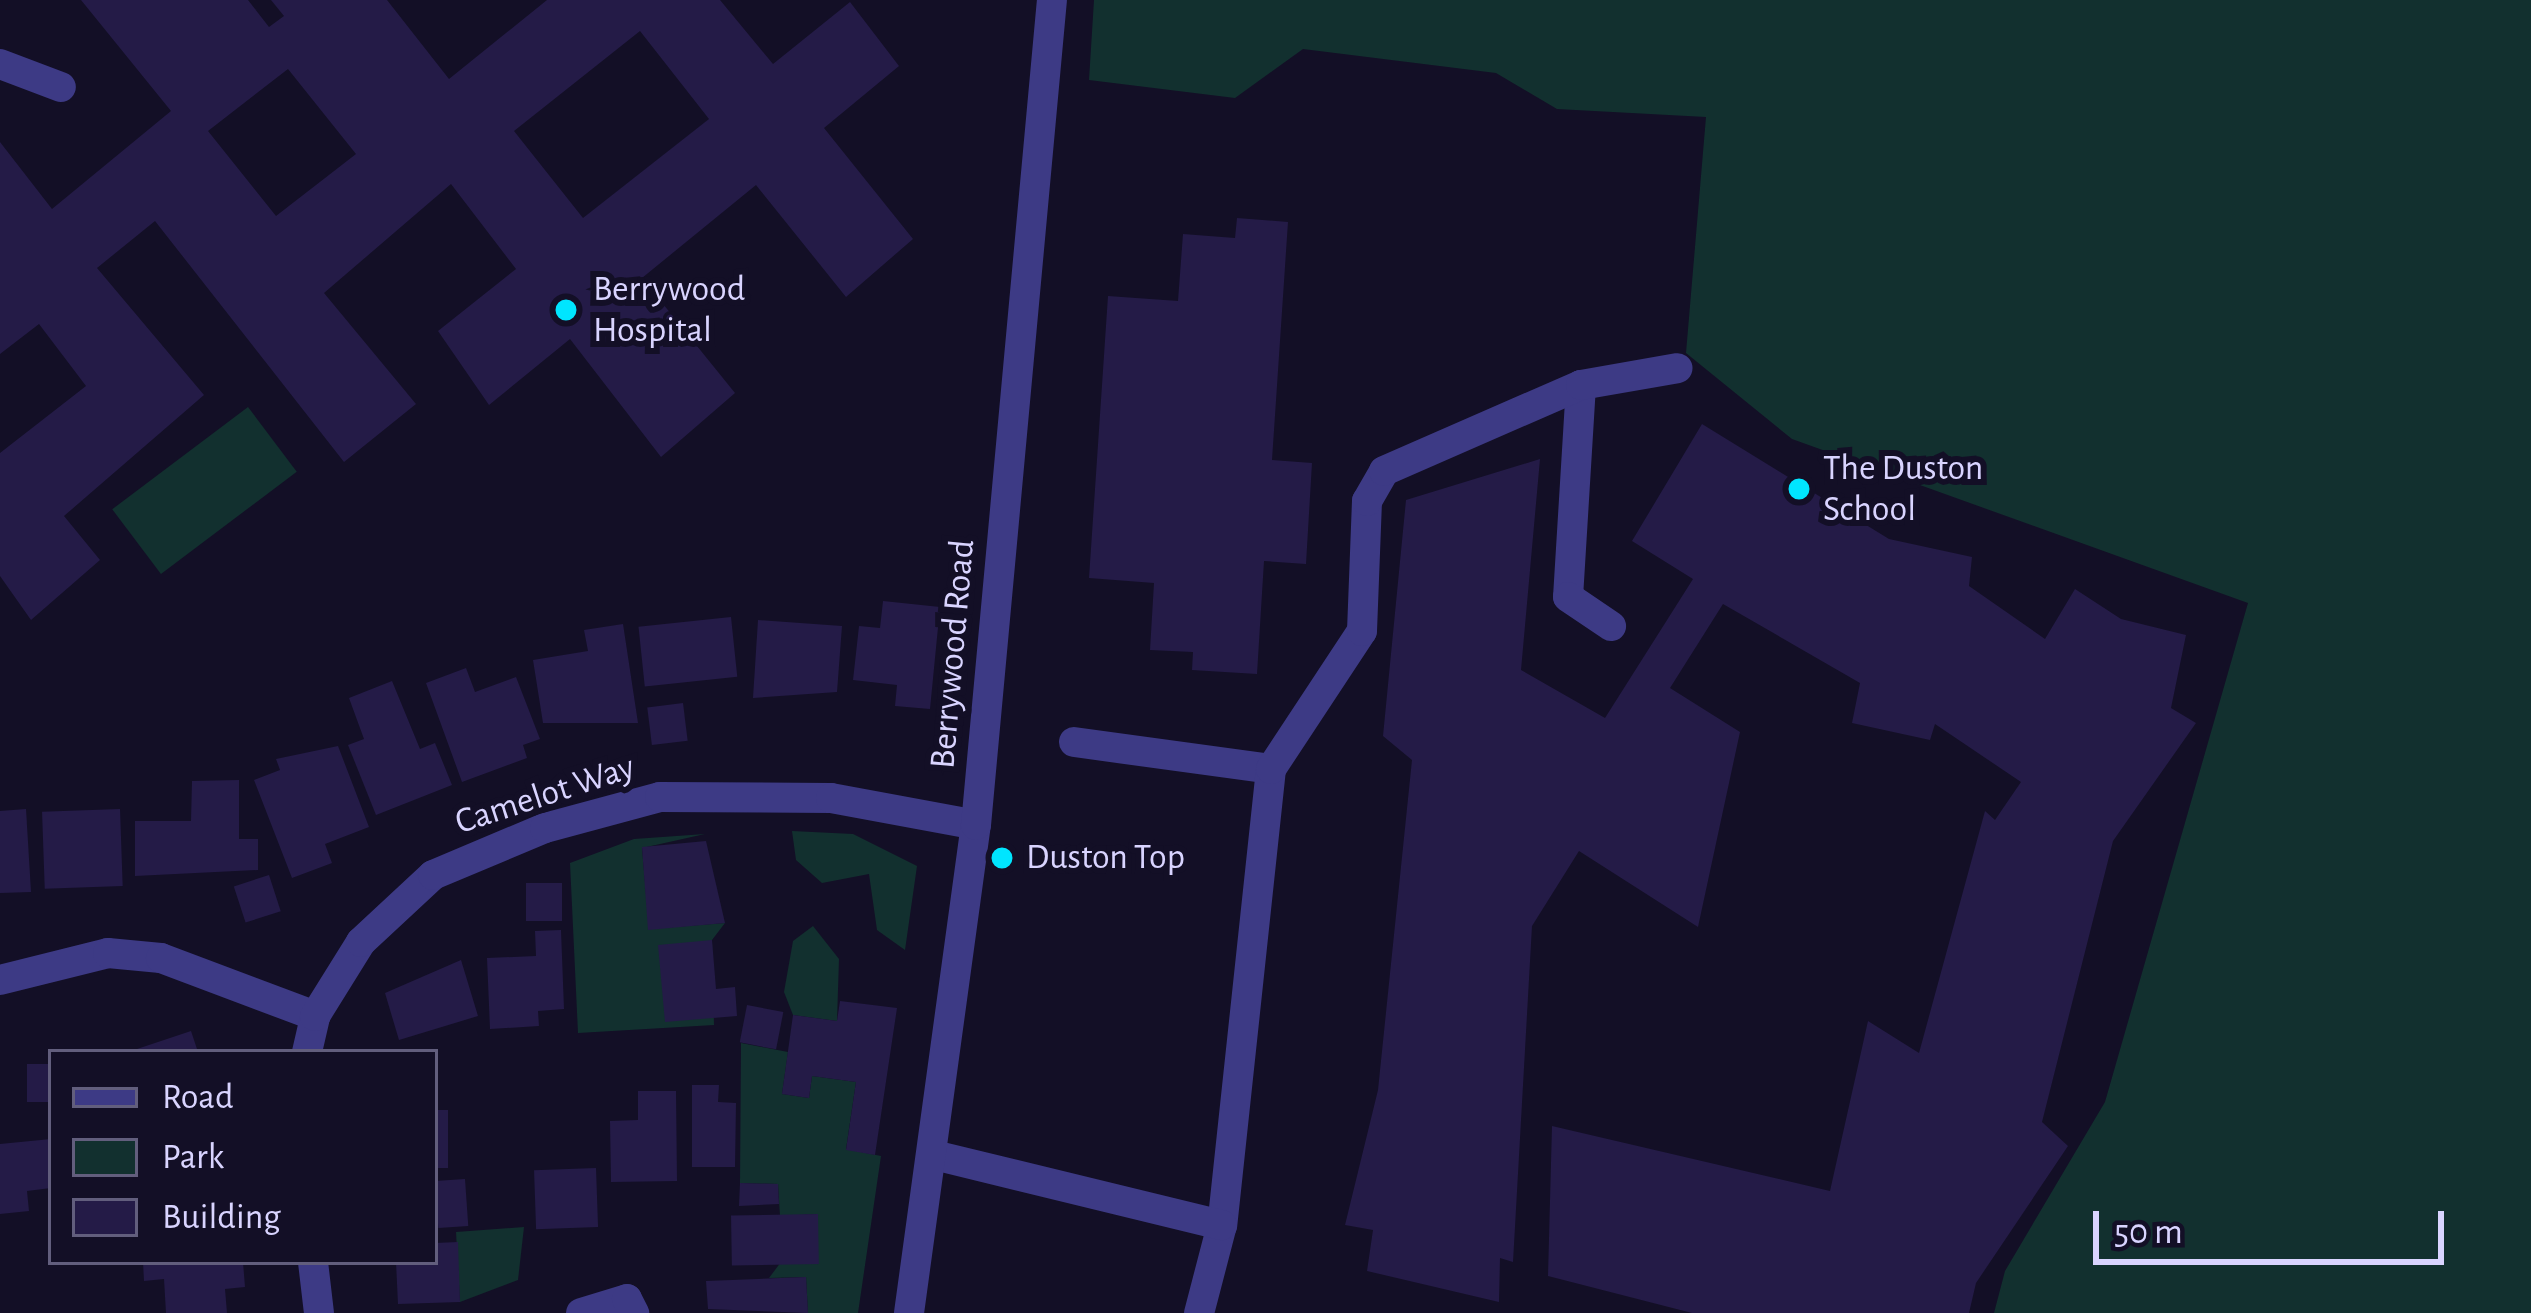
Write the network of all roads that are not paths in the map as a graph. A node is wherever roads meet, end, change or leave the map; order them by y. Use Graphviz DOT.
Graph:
graph roads {
  1 [pos="1052,0"];
  2 [pos="0,64"];
  3 [pos="61,87"];
  4 [pos="1678,368"];
  5 [pos="1581,385"];
  6 [pos="1611,626"];
  7 [pos="1074,742"];
  8 [pos="1271,769"];
  9 [pos="976,825"];
  10 [pos="0,980"];
  11 [pos="315,1016"];
  12 [pos="308,1049"];
  13 [pos="938,1156"];
  14 [pos="1222,1225"];
  15 [pos="313,1265"];
  16 [pos="631,1306"];
  17 [pos="319,1313"];
  18 [pos="581,1313"];
  19 [pos="909,1313"];
  20 [pos="1199,1313"];
  1 -- 9 [label="street, Berrywood Road"];
  2 -- 3 [label="street"];
  4 -- 5 [label="street"];
  5 -- 6 [label="street"];
  5 -- 8 [label="street"];
  7 -- 8 [label="street"];
  8 -- 14 [label="street"];
  9 -- 11 [label="street, Camelot Way"];
  9 -- 13 [label="street, Berrywood Road"];
  10 -- 11 [label="street"];
  11 -- 12 [label="street, Camelot Way"];
  13 -- 14 [label="street"];
  13 -- 19 [label="street, Berrywood Road"];
  14 -- 20 [label="street"];
  15 -- 17 [label="street"];
  16 -- 18 [label="street"];
}
